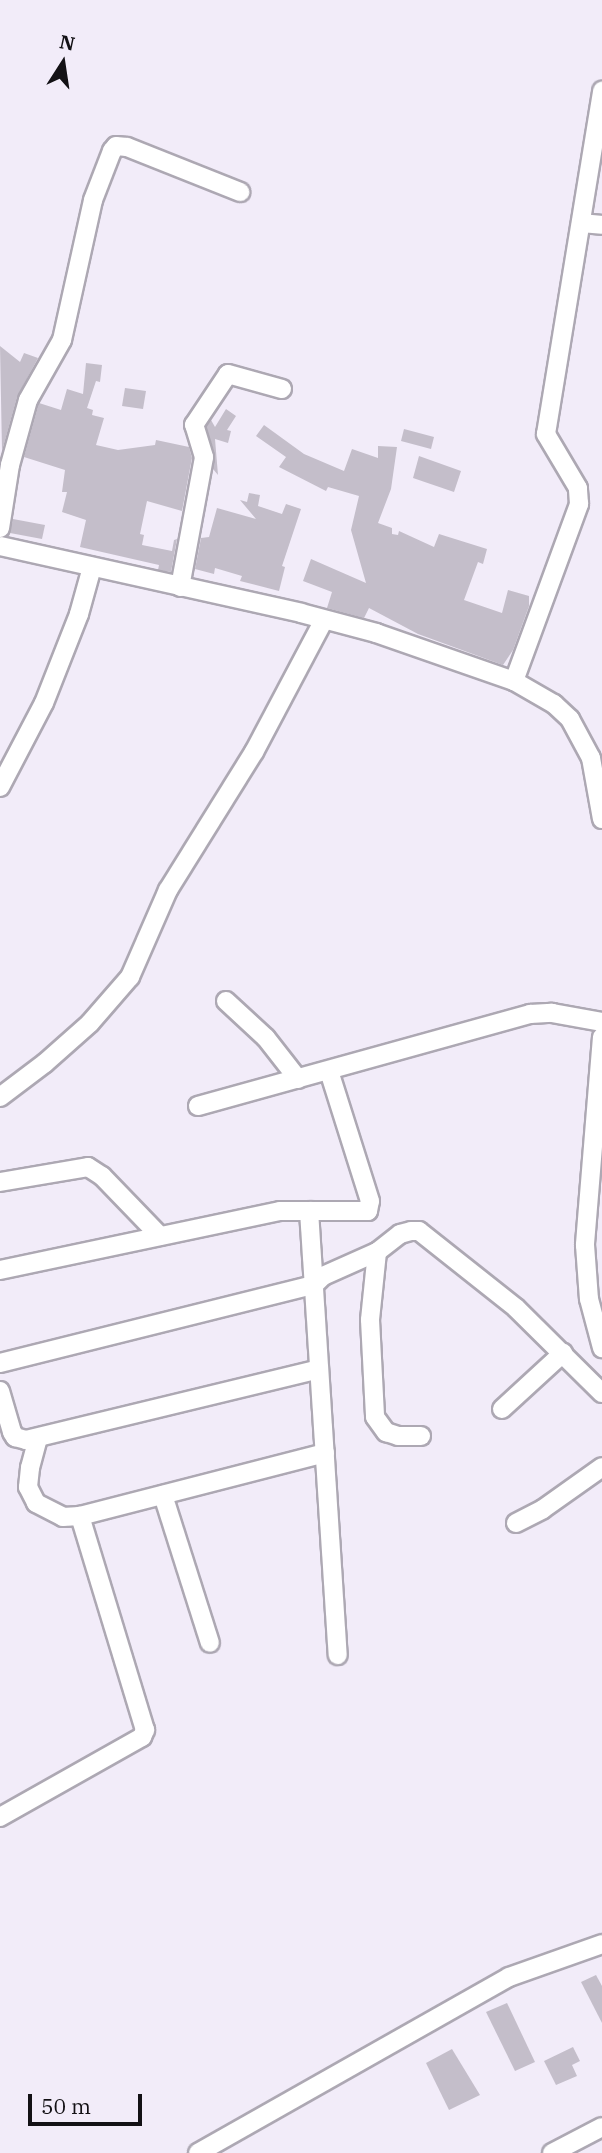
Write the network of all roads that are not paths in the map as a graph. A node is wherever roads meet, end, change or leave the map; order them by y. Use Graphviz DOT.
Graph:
graph roads {
  1 [pos="602,91"];
  2 [pos="240,192"];
  3 [pos="581,223"];
  4 [pos="602,225"];
  5 [pos="282,389"];
  6 [pos="0,528"];
  7 [pos="0,546"];
  8 [pos="92,567"];
  9 [pos="180,587"];
  10 [pos="324,620"];
  11 [pos="514,681"];
  12 [pos="0,787"];
  13 [pos="602,819"];
  14 [pos="226,1001"];
  15 [pos="602,1022"];
  16 [pos="602,1037"];
  17 [pos="329,1070"];
  18 [pos="298,1079"];
  19 [pos="0,1097"];
  20 [pos="198,1106"];
  21 [pos="0,1182"];
  22 [pos="594,1203"];
  23 [pos="309,1211"];
  24 [pos="160,1236"];
  25 [pos="377,1252"];
  26 [pos="0,1270"];
  27 [pos="314,1285"];
  28 [pos="602,1348"];
  29 [pos="563,1353"];
  30 [pos="0,1363"];
  31 [pos="319,1369"];
  32 [pos="0,1391"];
  33 [pos="602,1393"];
  34 [pos="502,1409"];
  35 [pos="421,1436"];
  36 [pos="38,1438"];
  37 [pos="325,1453"];
  38 [pos="602,1467"];
  39 [pos="163,1495"];
  40 [pos="80,1516"];
  41 [pos="516,1523"];
  42 [pos="210,1643"];
  43 [pos="338,1656"];
  44 [pos="0,1817"];
  45 [pos="602,1944"];
  46 [pos="602,2127"];
  47 [pos="198,2153"];
  48 [pos="552,2153"];
  1 -- 3 [label="street"];
  2 -- 6 [label="street"];
  3 -- 4 [label="street"];
  3 -- 11 [label="street"];
  5 -- 9 [label="street"];
  7 -- 8 [label="street"];
  8 -- 9 [label="street"];
  8 -- 12 [label="street"];
  9 -- 10 [label="street"];
  10 -- 11 [label="street"];
  10 -- 19 [label="street"];
  11 -- 13 [label="street"];
  14 -- 18 [label="street"];
  15 -- 17 [label="street"];
  16 -- 22 [label="street"];
  17 -- 18 [label="street"];
  17 -- 23 [label="street"];
  18 -- 20 [label="street"];
  21 -- 24 [label="street"];
  22 -- 28 [label="street"];
  23 -- 24 [label="street"];
  23 -- 27 [label="street"];
  24 -- 26 [label="street"];
  25 -- 27 [label="street"];
  25 -- 29 [label="street"];
  25 -- 35 [label="street"];
  27 -- 30 [label="street"];
  27 -- 31 [label="street"];
  29 -- 33 [label="street"];
  29 -- 34 [label="street"];
  31 -- 36 [label="street"];
  31 -- 37 [label="street"];
  32 -- 36 [label="street"];
  36 -- 40 [label="street"];
  37 -- 39 [label="street"];
  37 -- 43 [label="street"];
  38 -- 41 [label="street"];
  39 -- 40 [label="street"];
  39 -- 42 [label="street"];
  40 -- 44 [label="street"];
  45 -- 47 [label="street"];
  46 -- 48 [label="street"];
}
